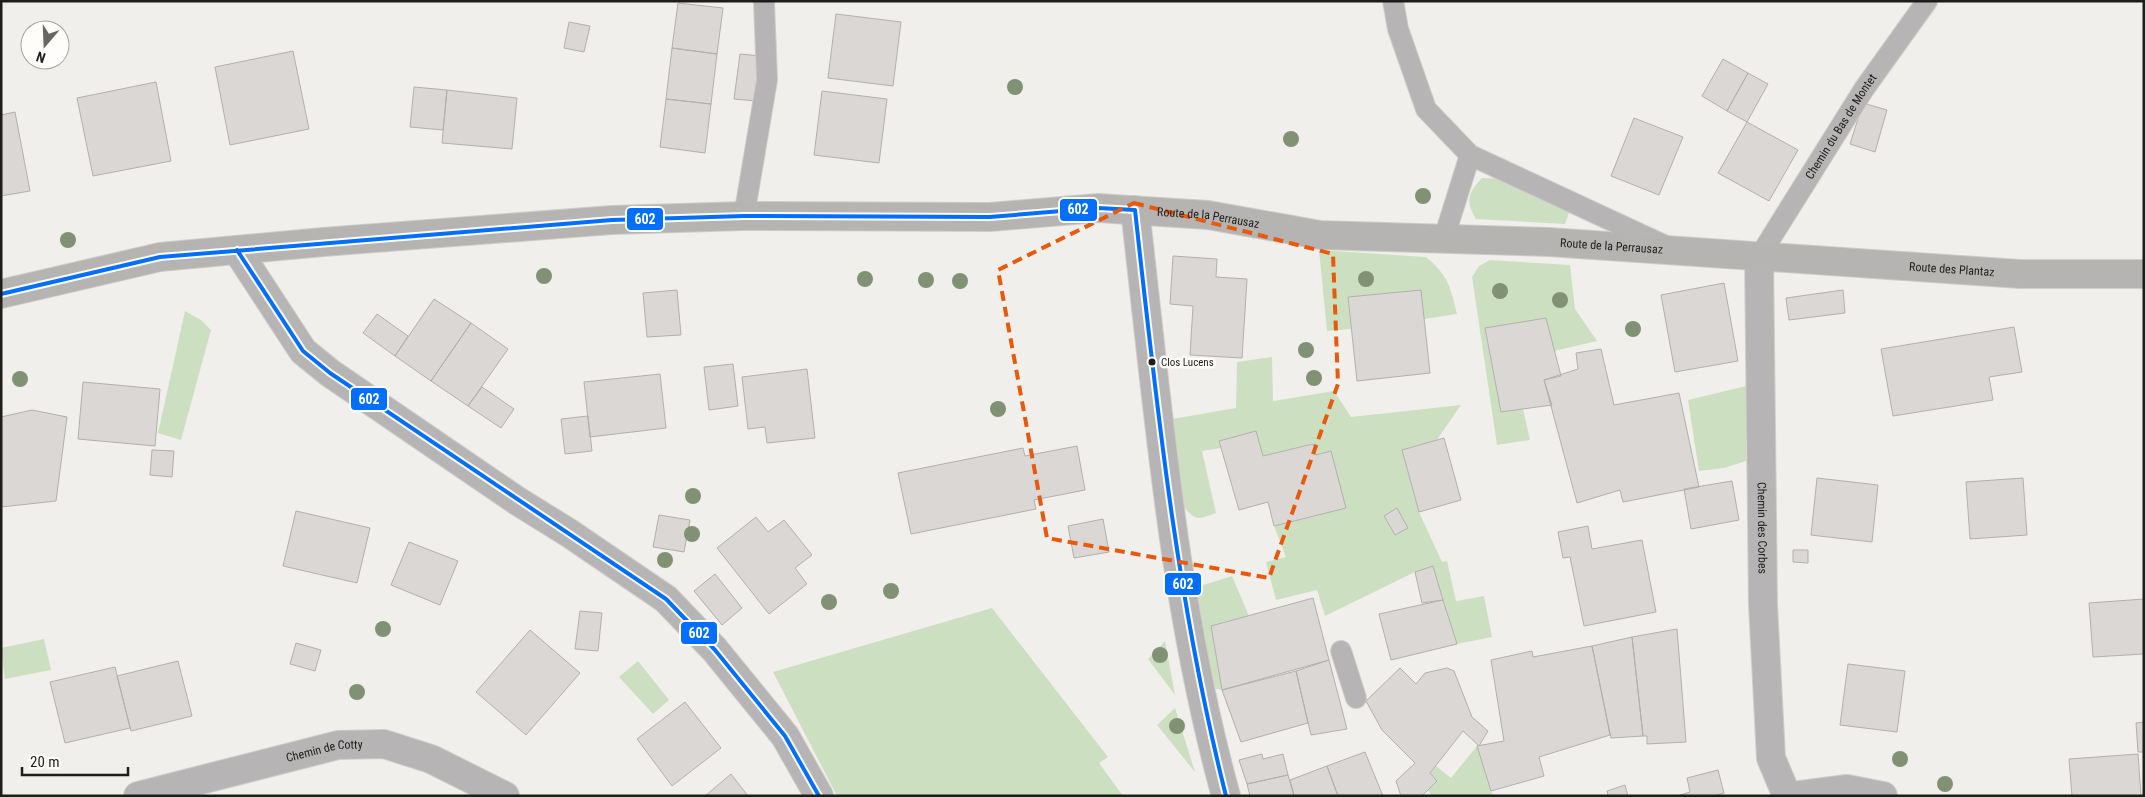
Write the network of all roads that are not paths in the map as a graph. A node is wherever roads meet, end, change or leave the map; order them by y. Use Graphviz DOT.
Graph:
graph roads {
  1 [pos="1394,1"];
  2 [pos="1927,1"];
  3 [pos="764,2"];
  4 [pos="1470,154"];
  5 [pos="1135,210"];
  6 [pos="744,216"];
  7 [pos="1444,238"];
  8 [pos="237,250"];
  9 [pos="1679,252"];
  10 [pos="1759,257"];
  11 [pos="2144,274"];
  12 [pos="1,294"];
  13 [pos="1341,651"];
  14 [pos="1356,698"];
  15 [pos="138,796"];
  16 [pos="505,796"];
  17 [pos="819,796"];
  18 [pos="1226,796"];
  19 [pos="1788,796"];
  20 [pos="1793,796"];
  21 [pos="1883,796"];
  1 -- 4 [label="lane"];
  2 -- 10 [label="lane, Chemin du Bas de Montet"];
  3 -- 6 [label="lane"];
  4 -- 7 [label="lane"];
  4 -- 9 [label="lane"];
  5 -- 6 [label="street, Route de la Perrausaz"];
  5 -- 7 [label="street, Route de la Perrausaz"];
  5 -- 18 [label="street"];
  6 -- 8 [label="street, Route de la Perrausaz"];
  7 -- 9 [label="street, Route de la Perrausaz"];
  8 -- 12 [label="street, Route de la Perrausaz"];
  8 -- 17 [label="street"];
  9 -- 10 [label="street, Route de la Perrausaz"];
  10 -- 11 [label="street, Route des Plantaz"];
  10 -- 19 [label="street, Chemin des Corbes"];
  13 -- 14 [label="lane"];
  15 -- 16 [label="street, Chemin de Cotty"];
  20 -- 21 [label="street"];
}
